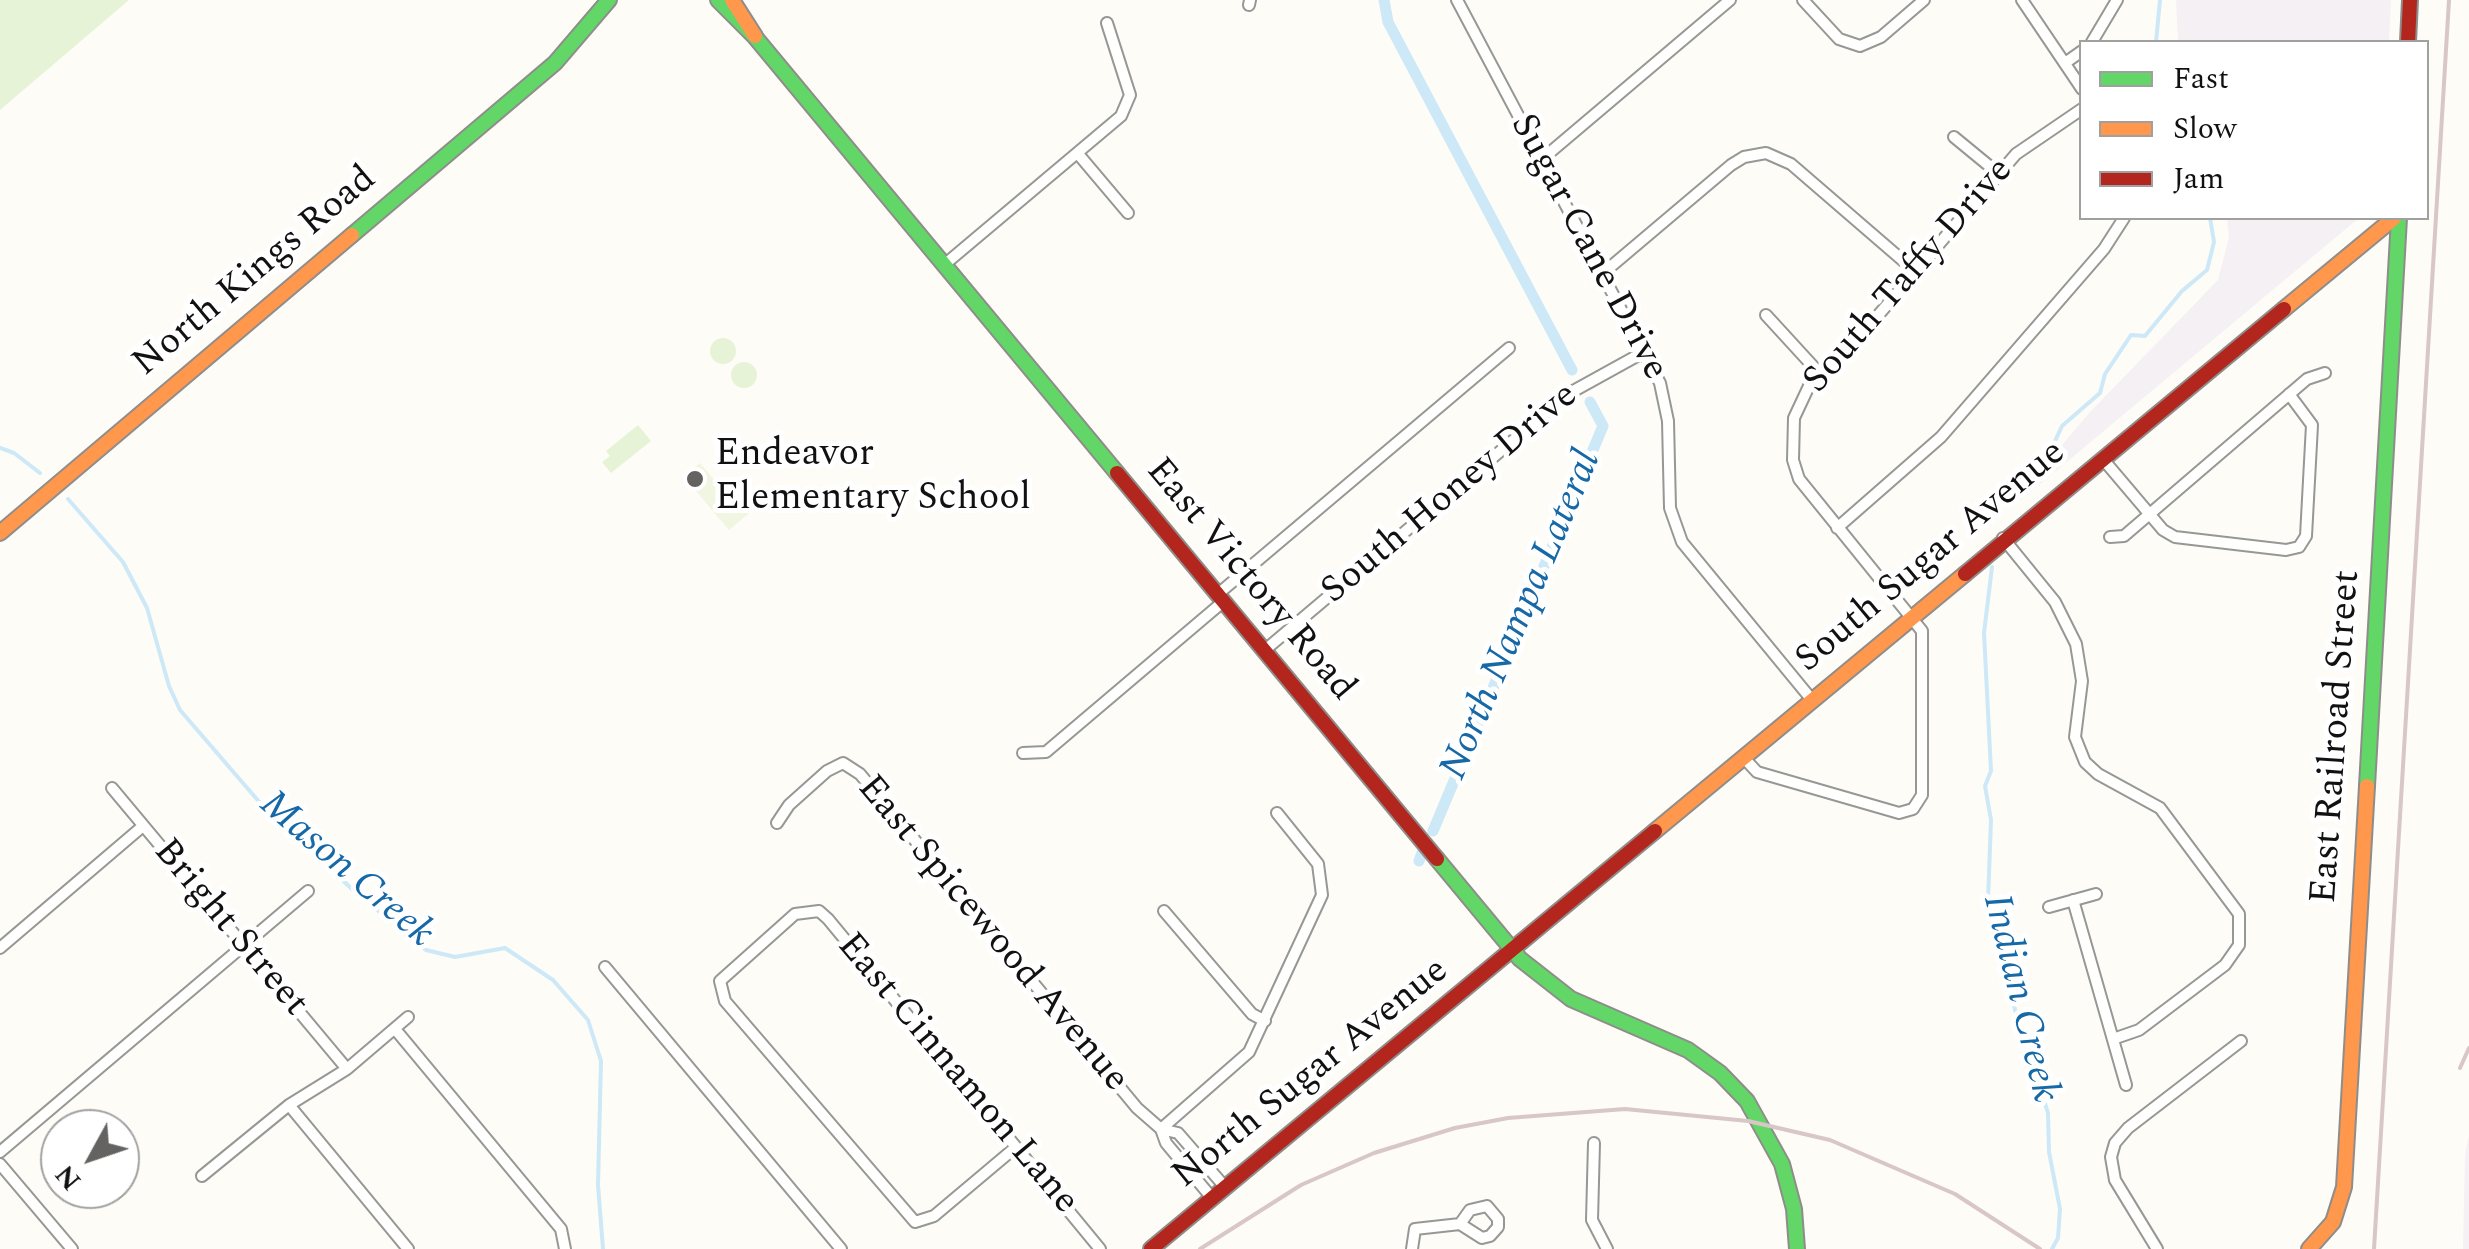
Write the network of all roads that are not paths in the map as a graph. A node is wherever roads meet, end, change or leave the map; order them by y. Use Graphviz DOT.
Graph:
graph roads {
  1 [pos="608,0"];
  2 [pos="619,0"];
  3 [pos="718,0"];
  4 [pos="732,0"];
  5 [pos="1457,0"];
  6 [pos="1730,0"];
  7 [pos="1804,0"];
  8 [pos="1924,0"];
  9 [pos="2022,0"];
  10 [pos="2117,0"];
  11 [pos="2410,0"];
  12 [pos="1107,24"];
  13 [pos="755,37"];
  14 [pos="2093,40"];
  15 [pos="2408,40"];
  16 [pos="2079,53"];
  17 [pos="554,63"];
  18 [pos="2065,63"];
  19 [pos="2079,84"];
  20 [pos="2079,110"];
  21 [pos="1954,137"];
  22 [pos="1079,155"];
  23 [pos="1542,160"];
  24 [pos="1999,174"];
  25 [pos="1128,214"];
  26 [pos="2123,220"];
  27 [pos="2395,220"];
  28 [pos="2397,220"];
  29 [pos="944,264"];
  30 [pos="1915,271"];
  31 [pos="1602,274"];
  32 [pos="1766,314"];
  33 [pos="1509,348"];
  34 [pos="1644,352"];
  35 [pos="2325,373"];
  36 [pos="1820,375"];
  37 [pos="2289,394"];
  38 [pos="2102,458"];
  39 [pos="2150,515"];
  40 [pos="1837,528"];
  41 [pos="0,533"];
  42 [pos="2110,537"];
  43 [pos="2003,538"];
  44 [pos="1221,598"];
  45 [pos="1910,617"];
  46 [pos="1265,650"];
  47 [pos="1812,700"];
  48 [pos="1023,753"];
  49 [pos="1744,758"];
  50 [pos="112,788"];
  51 [pos="1277,813"];
  52 [pos="778,823"];
  53 [pos="144,826"];
  54 [pos="308,891"];
  55 [pos="2096,894"];
  56 [pos="2074,900"];
  57 [pos="2049,907"];
  58 [pos="1164,911"];
  59 [pos="243,946"];
  60 [pos="0,948"];
  61 [pos="1514,951"];
  62 [pos="605,967"];
  63 [pos="408,1017"];
  64 [pos="1265,1021"];
  65 [pos="394,1028"];
  66 [pos="2113,1039"];
  67 [pos="2241,1042"];
  68 [pos="347,1069"];
  69 [pos="2126,1085"];
  70 [pos="288,1106"];
  71 [pos="1161,1129"];
  72 [pos="1594,1143"];
  73 [pos="1016,1147"];
  74 [pos="0,1152"];
  75 [pos="0,1164"];
  76 [pos="202,1176"];
  77 [pos="1225,1187"];
  78 [pos="1212,1198"];
  79 [pos="1460,1224"];
  80 [pos="72,1249"];
  81 [pos="408,1249"];
  82 [pos="564,1249"];
  83 [pos="841,1249"];
  84 [pos="1100,1249"];
  85 [pos="1150,1249"];
  86 [pos="1412,1249"];
  87 [pos="1606,1249"];
  88 [pos="1796,1249"];
  89 [pos="2157,1249"];
  90 [pos="2309,1249"];
  1 -- 17 [label="street, North Kings Road"];
  2 -- 17 [label="street, North Kings Road"];
  3 -- 13 [label="street, East Victory Road"];
  4 -- 13 [label="street, East Victory Road"];
  5 -- 23 [label="street, Sugar Cane Drive"];
  6 -- 23 [label="street"];
  7 -- 8 [label="street"];
  9 -- 18 [label="street"];
  10 -- 14 [label="street"];
  11 -- 15 [label="street"];
  12 -- 22 [label="street"];
  13 -- 29 [label="street, East Victory Road"];
  16 -- 18 [label="street"];
  17 -- 41 [label="street, North Kings Road"];
  18 -- 19 [label="street"];
  20 -- 24 [label="street, South Taffy Drive"];
  21 -- 24 [label="street"];
  22 -- 25 [label="street"];
  22 -- 29 [label="street"];
  23 -- 31 [label="street, Sugar Cane Drive"];
  24 -- 30 [label="street, South Taffy Drive"];
  26 -- 40 [label="street"];
  27 -- 38 [label="street, South Sugar Avenue"];
  28 -- 90 [label="street, East Railroad Street"];
  29 -- 44 [label="street, East Victory Road"];
  30 -- 31 [label="street"];
  30 -- 36 [label="street, South Taffy Drive"];
  31 -- 34 [label="street, Sugar Cane Drive"];
  32 -- 36 [label="street"];
  33 -- 44 [label="street"];
  34 -- 46 [label="street, South Honey Drive"];
  34 -- 47 [label="street, Sugar Cane Drive"];
  35 -- 37 [label="street"];
  36 -- 40 [label="street, South Taffy Drive"];
  37 -- 39 [label="street"];
  37 -- 39 [label="street"];
  38 -- 39 [label="street"];
  38 -- 43 [label="street, South Sugar Avenue"];
  39 -- 42 [label="street"];
  40 -- 45 [label="street, South Taffy Drive"];
  43 -- 45 [label="street, South Sugar Avenue"];
  43 -- 66 [label="street"];
  44 -- 46 [label="street, East Victory Road"];
  44 -- 48 [label="street"];
  45 -- 47 [label="street, South Sugar Avenue"];
  45 -- 49 [label="street"];
  46 -- 61 [label="street, East Victory Road"];
  47 -- 49 [label="street, South Sugar Avenue"];
  49 -- 61 [label="street, South Sugar Avenue"];
  50 -- 53 [label="street, Bright Street"];
  51 -- 64 [label="street"];
  52 -- 71 [label="street, East Spicewood Avenue"];
  53 -- 59 [label="street, Bright Street"];
  53 -- 60 [label="street"];
  54 -- 59 [label="street"];
  55 -- 56 [label="street"];
  56 -- 57 [label="street"];
  56 -- 66 [label="street"];
  58 -- 64 [label="street"];
  59 -- 68 [label="street, Bright Street"];
  59 -- 74 [label="street"];
  61 -- 77 [label="street, North Sugar Avenue"];
  61 -- 88 [label="street, East Victory Road"];
  62 -- 83 [label="street"];
  63 -- 65 [label="street"];
  64 -- 71 [label="street"];
  65 -- 68 [label="street"];
  65 -- 82 [label="street"];
  66 -- 69 [label="street"];
  67 -- 89 [label="street"];
  68 -- 70 [label="street"];
  70 -- 76 [label="street"];
  70 -- 81 [label="street"];
  71 -- 77 [label="street, East Spicewood Avenue"];
  71 -- 78 [label="street, East Spicewood Avenue"];
  72 -- 87 [label="street"];
  73 -- 73 [label="street, East Cinnamon Lane"];
  73 -- 84 [label="street, East Cinnamon Lane"];
  75 -- 80 [label="street"];
  77 -- 78 [label="street, North Sugar Avenue"];
  78 -- 85 [label="street, North Sugar Avenue"];
  79 -- 86 [label="street"];
}
